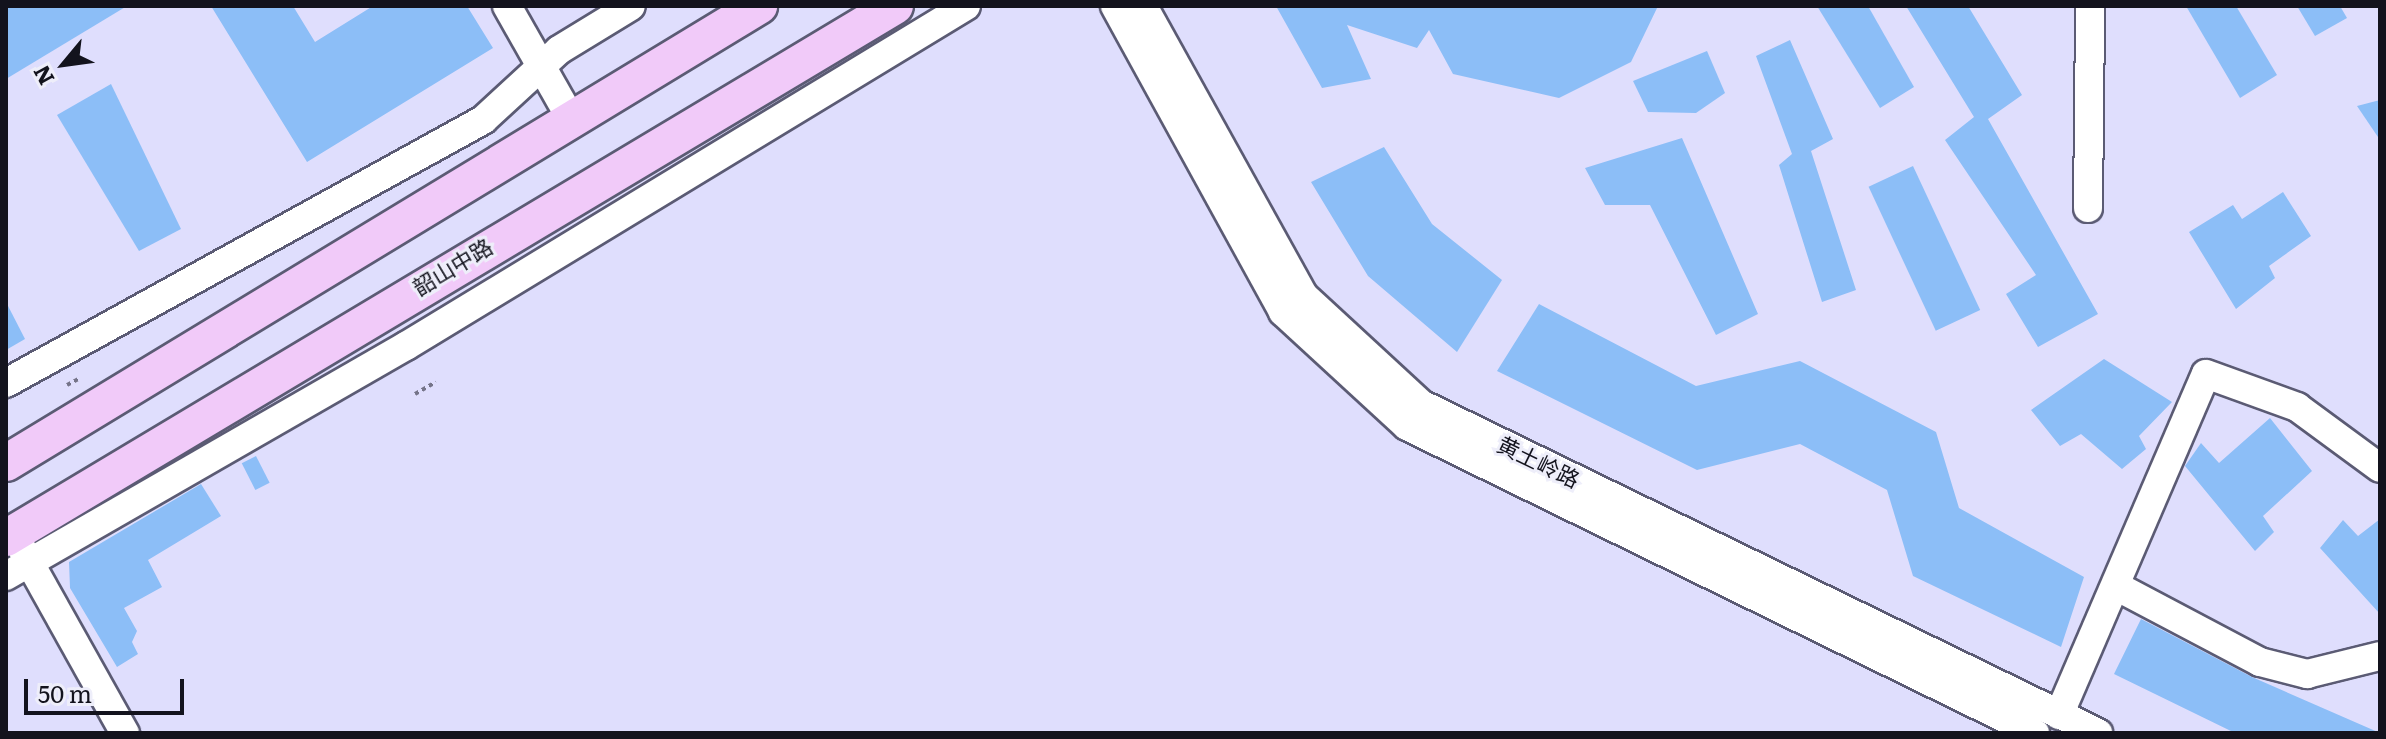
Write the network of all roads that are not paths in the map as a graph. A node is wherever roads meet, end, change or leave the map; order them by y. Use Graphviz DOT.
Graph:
graph roads {
  1 [pos="507,6"];
  2 [pos="631,6"];
  3 [pos="759,6"];
  4 [pos="895,6"];
  5 [pos="966,6"];
  6 [pos="1115,6"];
  7 [pos="1143,6"];
  8 [pos="2090,6"];
  9 [pos="543,69"];
  10 [pos="570,117"];
  11 [pos="2088,208"];
  12 [pos="6,383"];
  13 [pos="6,463"];
  14 [pos="2380,468"];
  15 [pos="11,545"];
  16 [pos="2116,586"];
  17 [pos="2380,656"];
  18 [pos="2059,715"];
  19 [pos="125,733"];
  20 [pos="2035,733"];
  21 [pos="2098,733"];
  1 -- 9 [label="street"];
  2 -- 9 [label="street"];
  3 -- 10 [label="main road"];
  4 -- 15 [label="main road, 韶山中路"];
  5 -- 15 [label="street"];
  6 -- 20 [label="street, 黄土岭路"];
  7 -- 18 [label="street, 黄土岭路"];
  8 -- 11 [label="street"];
  9 -- 10 [label="street"];
  9 -- 12 [label="street"];
  10 -- 13 [label="main road"];
  14 -- 16 [label="street"];
  15 -- 19 [label="street"];
  16 -- 17 [label="street"];
  16 -- 18 [label="street"];
  18 -- 21 [label="street, 黄土岭路"];
}
